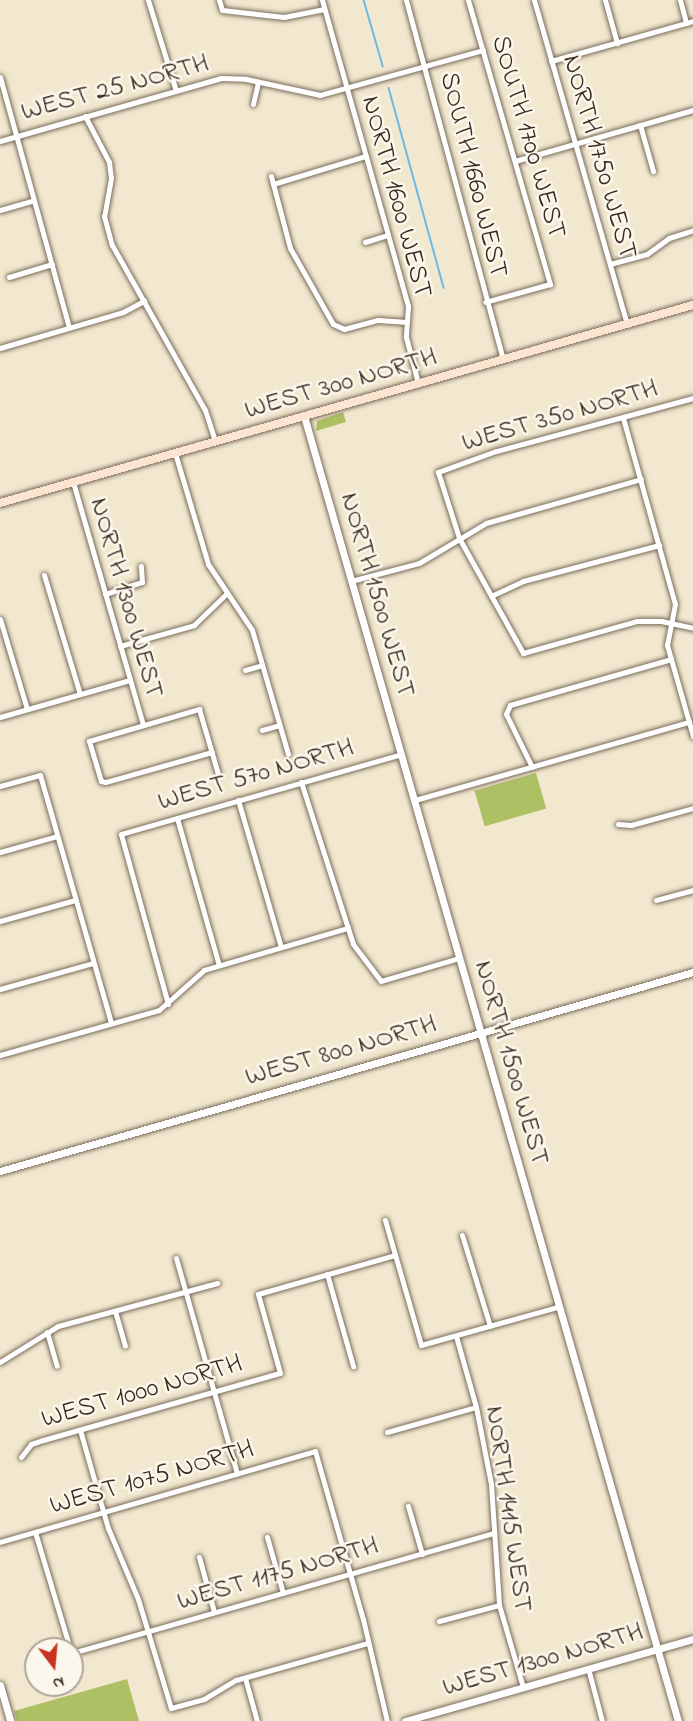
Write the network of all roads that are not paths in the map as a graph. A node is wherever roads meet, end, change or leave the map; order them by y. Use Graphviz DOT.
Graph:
graph roads {
  1 [pos="148,0"];
  2 [pos="219,0"];
  3 [pos="322,0"];
  4 [pos="406,0"];
  5 [pos="468,0"];
  6 [pos="534,0"];
  7 [pos="605,0"];
  8 [pos="680,0"];
  9 [pos="324,9"];
  10 [pos="693,21"];
  11 [pos="686,23"];
  12 [pos="617,43"];
  13 [pos="483,50"];
  14 [pos="551,61"];
  15 [pos="426,66"];
  16 [pos="0,77"];
  17 [pos="258,81"];
  18 [pos="347,89"];
  19 [pos="176,91"];
  20 [pos="253,104"];
  21 [pos="693,110"];
  22 [pos="85,116"];
  23 [pos="640,125"];
  24 [pos="16,136"];
  25 [pos="0,141"];
  26 [pos="575,144"];
  27 [pos="366,156"];
  28 [pos="515,161"];
  29 [pos="653,171"];
  30 [pos="271,176"];
  31 [pos="273,184"];
  32 [pos="34,200"];
  33 [pos="0,210"];
  34 [pos="693,230"];
  35 [pos="388,235"];
  36 [pos="365,242"];
  37 [pos="52,264"];
  38 [pos="610,264"];
  39 [pos="9,277"];
  40 [pos="144,301"];
  41 [pos="485,302"];
  42 [pos="693,305"];
  43 [pos="407,322"];
  44 [pos="627,325"];
  45 [pos="69,328"];
  46 [pos="0,348"];
  47 [pos="503,359"];
  48 [pos="418,383"];
  49 [pos="693,398"];
  50 [pos="304,416"];
  51 [pos="623,418"];
  52 [pos="215,441"];
  53 [pos="175,453"];
  54 [pos="640,479"];
  55 [pos="73,482"];
  56 [pos="0,503"];
  57 [pos="459,538"];
  58 [pos="659,545"];
  59 [pos="141,566"];
  60 [pos="44,575"];
  61 [pos="351,581"];
  62 [pos="227,593"];
  63 [pos="105,594"];
  64 [pos="491,596"];
  65 [pos="0,619"];
  66 [pos="670,625"];
  67 [pos="693,628"];
  68 [pos="120,646"];
  69 [pos="671,659"];
  70 [pos="262,665"];
  71 [pos="244,670"];
  72 [pos="130,680"];
  73 [pos="80,694"];
  74 [pos="27,709"];
  75 [pos="0,717"];
  76 [pos="689,722"];
  77 [pos="143,725"];
  78 [pos="279,725"];
  79 [pos="262,730"];
  80 [pos="693,736"];
  81 [pos="212,752"];
  82 [pos="288,754"];
  83 [pos="401,754"];
  84 [pos="532,767"];
  85 [pos="218,774"];
  86 [pos="301,782"];
  87 [pos="0,786"];
  88 [pos="238,800"];
  89 [pos="415,800"];
  90 [pos="693,808"];
  91 [pos="177,818"];
  92 [pos="618,824"];
  93 [pos="57,836"];
  94 [pos="0,852"];
  95 [pos="693,890"];
  96 [pos="75,900"];
  97 [pos="656,900"];
  98 [pos="0,921"];
  99 [pos="348,928"];
  100 [pos="281,947"];
  101 [pos="459,958"];
  102 [pos="93,963"];
  103 [pos="219,965"];
  104 [pos="693,972"];
  105 [pos="0,990"];
  106 [pos="168,1004"];
  107 [pos="111,1023"];
  108 [pos="480,1033"];
  109 [pos="0,1055"];
  110 [pos="0,1171"];
  111 [pos="385,1220"];
  112 [pos="462,1235"];
  113 [pos="395,1255"];
  114 [pos="176,1258"];
  115 [pos="327,1274"];
  116 [pos="218,1283"];
  117 [pos="185,1292"];
  118 [pos="557,1307"];
  119 [pos="115,1311"];
  120 [pos="490,1326"];
  121 [pos="47,1332"];
  122 [pos="456,1336"];
  123 [pos="126,1347"];
  124 [pos="0,1362"];
  125 [pos="57,1366"];
  126 [pos="353,1366"];
  127 [pos="213,1392"];
  128 [pos="476,1407"];
  129 [pos="80,1430"];
  130 [pos="387,1432"];
  131 [pos="21,1457"];
  132 [pos="237,1474"];
  133 [pos="408,1506"];
  134 [pos="103,1512"];
  135 [pos="35,1532"];
  136 [pos="494,1533"];
  137 [pos="267,1537"];
  138 [pos="0,1542"];
  139 [pos="422,1554"];
  140 [pos="199,1557"];
  141 [pos="351,1574"];
  142 [pos="283,1593"];
  143 [pos="499,1605"];
  144 [pos="214,1612"];
  145 [pos="439,1621"];
  146 [pos="148,1631"];
  147 [pos="67,1637"];
  148 [pos="693,1639"];
  149 [pos="368,1643"];
  150 [pos="84,1648"];
  151 [pos="658,1648"];
  152 [pos="588,1668"];
  153 [pos="245,1678"];
  154 [pos="0,1685"];
  155 [pos="523,1687"];
  156 [pos="10,1721"];
  157 [pos="257,1721"];
  158 [pos="387,1721"];
  159 [pos="405,1721"];
  160 [pos="602,1721"];
  161 [pos="678,1721"];
  1 -- 19 [label="street"];
  2 -- 9 [label="street"];
  3 -- 9 [label="street, NORTH 1600 WEST"];
  4 -- 15 [label="street, SOUTH 1660 WEST"];
  5 -- 13 [label="street, SOUTH 1700 WEST"];
  6 -- 14 [label="street, NORTH 1750 WEST"];
  7 -- 12 [label="street"];
  8 -- 11 [label="street"];
  9 -- 18 [label="street, NORTH 1600 WEST"];
  10 -- 11 [label="street"];
  11 -- 12 [label="street"];
  12 -- 14 [label="street"];
  13 -- 15 [label="street, WEST 25 NORTH"];
  13 -- 28 [label="street, SOUTH 1700 WEST"];
  14 -- 26 [label="street, NORTH 1750 WEST"];
  15 -- 18 [label="street, WEST 25 NORTH"];
  15 -- 41 [label="street, SOUTH 1660 WEST"];
  16 -- 24 [label="street"];
  17 -- 18 [label="street, WEST 25 NORTH"];
  17 -- 19 [label="street, WEST 25 NORTH"];
  17 -- 20 [label="street"];
  18 -- 27 [label="street, NORTH 1600 WEST"];
  19 -- 22 [label="street, WEST 25 NORTH"];
  21 -- 23 [label="street"];
  22 -- 24 [label="street, WEST 25 NORTH"];
  22 -- 40 [label="street"];
  23 -- 26 [label="street"];
  23 -- 29 [label="street"];
  24 -- 25 [label="street, WEST 25 NORTH"];
  24 -- 32 [label="street"];
  26 -- 28 [label="street"];
  26 -- 38 [label="street, NORTH 1750 WEST"];
  27 -- 31 [label="street"];
  27 -- 35 [label="street, NORTH 1600 WEST"];
  28 -- 41 [label="street, SOUTH 1700 WEST"];
  30 -- 31 [label="street"];
  31 -- 43 [label="street"];
  32 -- 33 [label="street"];
  32 -- 37 [label="street"];
  34 -- 38 [label="street"];
  35 -- 36 [label="street"];
  35 -- 43 [label="street, NORTH 1600 WEST"];
  37 -- 39 [label="street"];
  37 -- 45 [label="street"];
  38 -- 44 [label="street, NORTH 1750 WEST"];
  40 -- 45 [label="street"];
  40 -- 52 [label="street"];
  41 -- 47 [label="street, SOUTH 1660 WEST"];
  42 -- 44 [label="main road, WEST 300 NORTH"];
  43 -- 48 [label="street, NORTH 1600 WEST"];
  44 -- 47 [label="main road, WEST 300 NORTH"];
  45 -- 46 [label="street"];
  47 -- 48 [label="main road, WEST 300 NORTH"];
  48 -- 50 [label="main road, WEST 300 NORTH"];
  49 -- 51 [label="street, WEST 350 NORTH"];
  50 -- 52 [label="main road, WEST 300 NORTH"];
  50 -- 61 [label="street, NORTH 1500 WEST"];
  51 -- 54 [label="street"];
  51 -- 57 [label="street, WEST 350 NORTH"];
  52 -- 53 [label="main road, WEST 300 NORTH"];
  53 -- 55 [label="main road, WEST 300 NORTH"];
  53 -- 62 [label="street"];
  54 -- 57 [label="street"];
  54 -- 58 [label="street"];
  55 -- 56 [label="main road, WEST 300 NORTH"];
  55 -- 63 [label="street, NORTH 1300 WEST"];
  57 -- 61 [label="street"];
  57 -- 64 [label="street"];
  58 -- 64 [label="street"];
  58 -- 66 [label="street"];
  59 -- 63 [label="street"];
  60 -- 73 [label="street"];
  61 -- 83 [label="street, NORTH 1500 WEST"];
  62 -- 68 [label="street"];
  62 -- 70 [label="street"];
  63 -- 68 [label="street, NORTH 1300 WEST"];
  64 -- 66 [label="street"];
  65 -- 74 [label="street"];
  66 -- 67 [label="street"];
  66 -- 69 [label="street"];
  68 -- 72 [label="street, NORTH 1300 WEST"];
  69 -- 76 [label="street"];
  69 -- 84 [label="street"];
  70 -- 71 [label="street"];
  70 -- 78 [label="street"];
  72 -- 73 [label="street"];
  72 -- 77 [label="street, NORTH 1300 WEST"];
  73 -- 74 [label="street"];
  74 -- 75 [label="street"];
  76 -- 80 [label="street"];
  76 -- 84 [label="street"];
  77 -- 81 [label="street"];
  77 -- 81 [label="street"];
  78 -- 79 [label="street"];
  78 -- 82 [label="street"];
  81 -- 85 [label="street"];
  83 -- 86 [label="street, WEST 570 NORTH"];
  83 -- 89 [label="street, NORTH 1500 WEST"];
  84 -- 89 [label="street"];
  86 -- 88 [label="street, WEST 570 NORTH"];
  86 -- 99 [label="street"];
  87 -- 93 [label="street"];
  88 -- 91 [label="street, WEST 570 NORTH"];
  88 -- 100 [label="street"];
  89 -- 101 [label="street, NORTH 1500 WEST"];
  90 -- 92 [label="street"];
  91 -- 103 [label="street"];
  91 -- 106 [label="street, WEST 570 NORTH"];
  93 -- 94 [label="street"];
  93 -- 96 [label="street"];
  95 -- 97 [label="street"];
  96 -- 98 [label="street"];
  96 -- 102 [label="street"];
  99 -- 100 [label="street"];
  99 -- 101 [label="street"];
  100 -- 103 [label="street"];
  101 -- 108 [label="street, NORTH 1500 WEST"];
  102 -- 105 [label="street"];
  102 -- 107 [label="street"];
  103 -- 106 [label="street"];
  104 -- 108 [label="street, WEST 800 NORTH"];
  106 -- 107 [label="street"];
  107 -- 109 [label="street"];
  108 -- 110 [label="street, WEST 800 NORTH"];
  108 -- 118 [label="street, NORTH 1500 WEST"];
  111 -- 113 [label="street"];
  112 -- 120 [label="street"];
  113 -- 115 [label="street"];
  113 -- 122 [label="street"];
  114 -- 117 [label="street"];
  115 -- 126 [label="street"];
  115 -- 127 [label="street, WEST 1000 NORTH"];
  116 -- 117 [label="street"];
  117 -- 119 [label="street"];
  117 -- 127 [label="street"];
  118 -- 120 [label="street"];
  118 -- 151 [label="street, NORTH 1500 WEST"];
  119 -- 121 [label="street"];
  119 -- 123 [label="street"];
  120 -- 122 [label="street"];
  121 -- 124 [label="street"];
  121 -- 125 [label="street"];
  122 -- 128 [label="street, NORTH 1415 WEST"];
  127 -- 129 [label="street, WEST 1000 NORTH"];
  127 -- 132 [label="street"];
  128 -- 130 [label="street"];
  128 -- 136 [label="street, NORTH 1415 WEST"];
  129 -- 131 [label="street, WEST 1000 NORTH"];
  129 -- 134 [label="street"];
  132 -- 134 [label="street, WEST 1075 NORTH"];
  132 -- 141 [label="street, WEST 1075 NORTH"];
  133 -- 139 [label="street"];
  134 -- 135 [label="street, WEST 1075 NORTH"];
  134 -- 146 [label="street"];
  135 -- 138 [label="street, WEST 1075 NORTH"];
  135 -- 147 [label="street"];
  136 -- 139 [label="street, WEST 1175 NORTH"];
  136 -- 143 [label="street, NORTH 1415 WEST"];
  137 -- 142 [label="street"];
  139 -- 141 [label="street, WEST 1175 NORTH"];
  140 -- 144 [label="street"];
  141 -- 142 [label="street, WEST 1175 NORTH"];
  141 -- 149 [label="street"];
  142 -- 144 [label="street, WEST 1175 NORTH"];
  143 -- 145 [label="street"];
  143 -- 155 [label="street, NORTH 1415 WEST"];
  144 -- 146 [label="street, WEST 1175 NORTH"];
  146 -- 150 [label="street, WEST 1175 NORTH"];
  146 -- 153 [label="street"];
  148 -- 151 [label="street, WEST 1300 NORTH"];
  149 -- 153 [label="street"];
  149 -- 158 [label="street"];
  151 -- 152 [label="street, WEST 1300 NORTH"];
  151 -- 161 [label="street, NORTH 1500 WEST"];
  152 -- 155 [label="street, WEST 1300 NORTH"];
  152 -- 160 [label="street"];
  153 -- 157 [label="street"];
  154 -- 156 [label="street"];
  155 -- 159 [label="street, WEST 1300 NORTH"];
}
